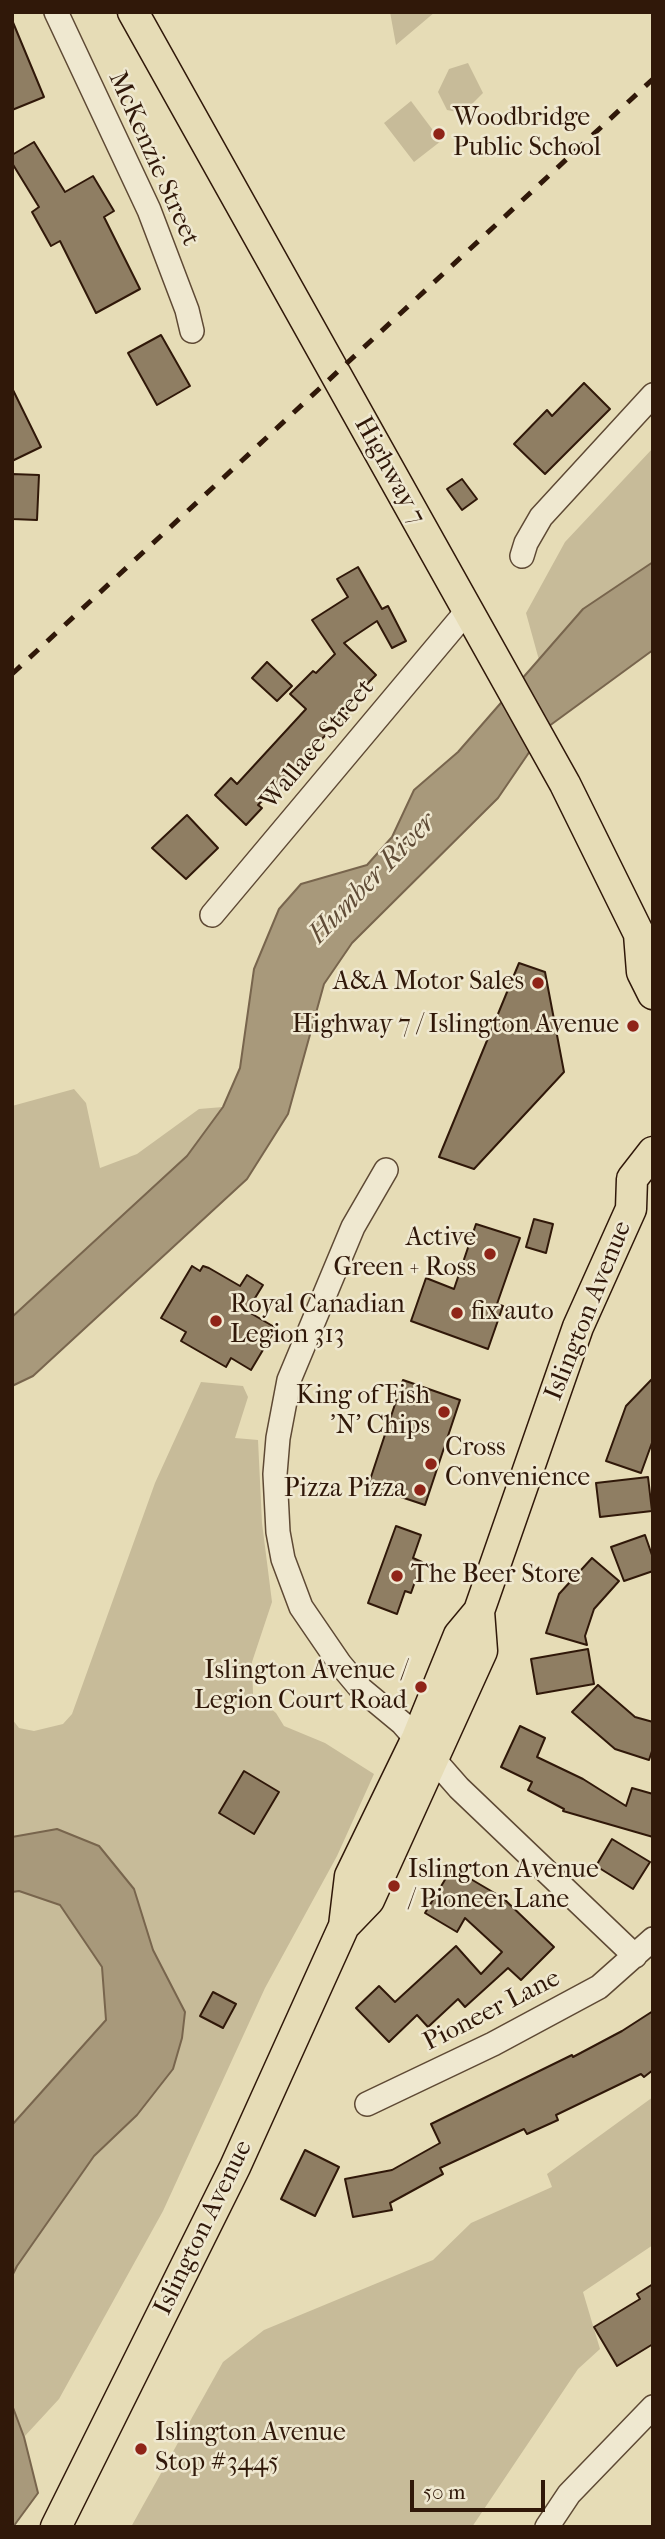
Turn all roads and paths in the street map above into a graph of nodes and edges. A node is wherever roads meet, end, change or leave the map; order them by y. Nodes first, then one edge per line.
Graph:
1 (56, 12) edge
2 (133, 12) edge
3 (192, 331) dead end
4 (653, 395) edge
5 (522, 556) dead end
6 (467, 611) junction
7 (212, 915) dead end
8 (646, 940) edge
9 (653, 994) edge
10 (653, 1152) edge
11 (386, 1170) dead end
12 (642, 1202) edge
13 (425, 1748) junction
14 (653, 1939) edge
15 (635, 1956) junction
16 (367, 2104) dead end
17 (653, 2407) edge
18 (56, 2527) edge
19 (547, 2527) edge

1 - 3 street, McKenzie Street
2 - 6 main road, Highway 7
4 - 5 street
6 - 7 street, Wallace Street
6 - 8 main road, Highway 7
8 - 9 main road, Highway 7
10 - 12 main road, Islington Avenue
11 - 13 street
12 - 13 main road, Islington Avenue
13 - 15 street
13 - 18 main road, Islington Avenue
14 - 15 street, Pioneer Lane
15 - 16 street, Pioneer Lane
17 - 19 street

